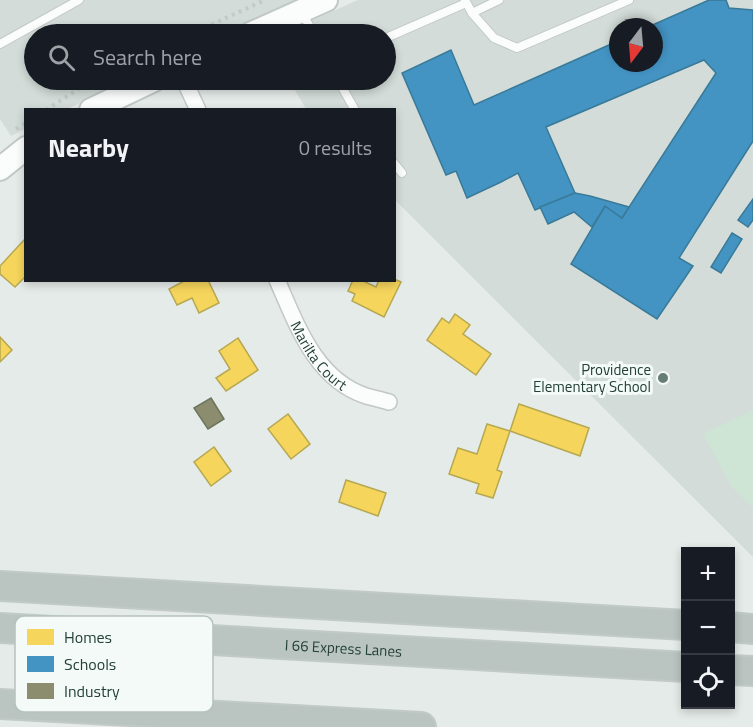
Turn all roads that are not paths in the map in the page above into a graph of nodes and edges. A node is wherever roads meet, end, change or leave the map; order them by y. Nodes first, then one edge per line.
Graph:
1 (79, 0) edge
2 (326, 0) edge
3 (498, 0) edge
4 (629, 0) edge
5 (466, 1) edge
6 (301, 12) junction
7 (472, 13) junction
8 (36, 24) edge
9 (273, 24) edge
10 (308, 24) edge
11 (24, 31) edge
12 (396, 33) edge
13 (0, 44) edge
14 (132, 90) edge
15 (189, 90) edge
16 (344, 90) edge
17 (95, 108) edge
18 (197, 108) edge
19 (355, 108) edge
20 (24, 150) edge
21 (396, 166) edge
22 (0, 170) edge
23 (402, 173) dead end
24 (278, 282) edge
25 (389, 402) dead end
26 (0, 586) edge
27 (681, 625) edge
28 (735, 627) edge
29 (0, 628) edge
30 (15, 629) edge
31 (753, 629) edge
32 (213, 640) edge
33 (681, 667) edge
34 (735, 670) edge
35 (753, 671) edge
36 (0, 705) edge
37 (15, 706) edge
38 (134, 712) edge
39 (421, 727) edge

1 - 8 lane
2 - 6 main road
3 - 7 lane
4 - 7 lane
5 - 7 lane
5 - 12 lane
6 - 9 main road
6 - 10 lane
11 - 13 lane
14 - 17 main road
15 - 18 street
16 - 19 lane
20 - 22 main road
21 - 23 lane
24 - 25 street, Marilta Court
26 - 27 highway
28 - 31 highway
29 - 30 highway, I 66 Express Lanes
32 - 33 highway, I 66 Express Lanes
34 - 35 highway
36 - 37 highway
38 - 39 highway

